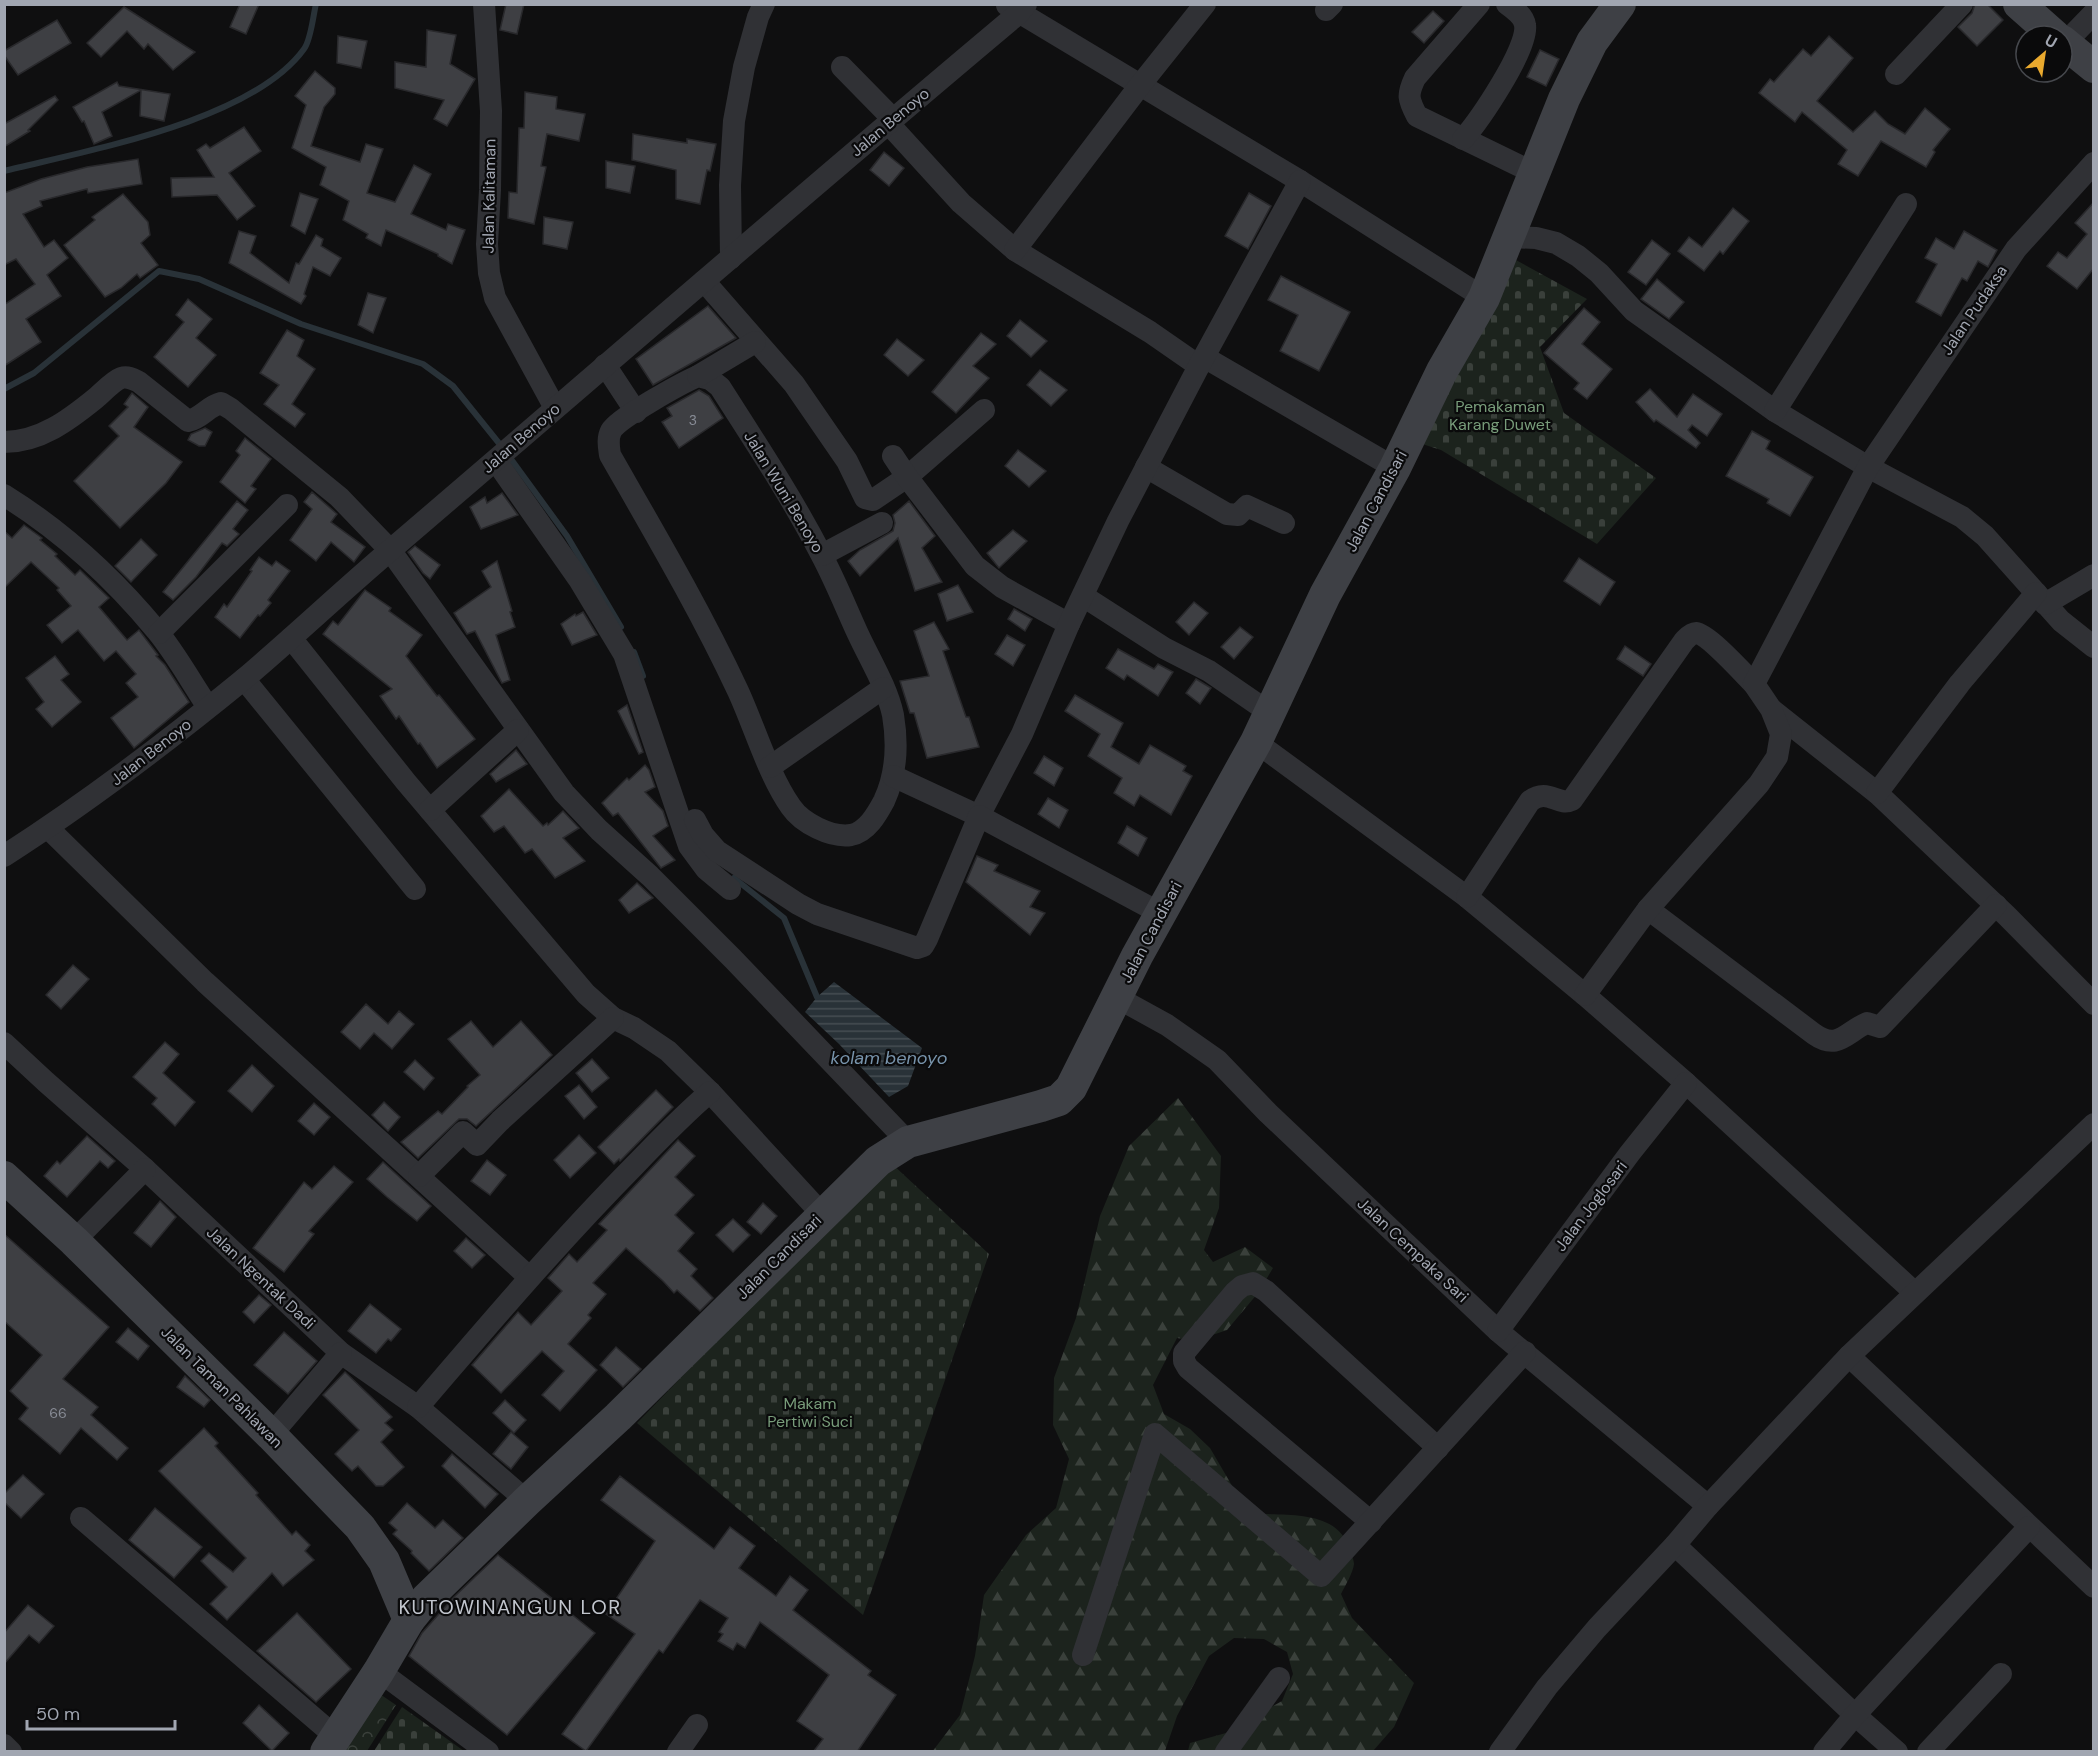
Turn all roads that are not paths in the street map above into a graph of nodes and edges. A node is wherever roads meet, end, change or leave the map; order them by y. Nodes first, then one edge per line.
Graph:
1 (484, 4) edge
2 (764, 4) edge
3 (1205, 4) edge
4 (1479, 4) edge
5 (1507, 4) edge
6 (1620, 4) edge
7 (1962, 4) edge
8 (2019, 4) edge
9 (1017, 7) edge
10 (2094, 13) edge
11 (2042, 24) edge
12 (2074, 29) edge
13 (2074, 51) edge
14 (842, 67) dead end
15 (2094, 67) edge
16 (1896, 74) dead end
17 (1141, 84) junction
18 (891, 121) junction
19 (1463, 139) junction
20 (2094, 163) edge
21 (1534, 173) junction
22 (1300, 181) junction
23 (1906, 204) dead end
24 (1509, 237) junction
25 (1015, 250) junction
26 (730, 258) junction
27 (704, 281) junction
28 (1484, 298) junction
29 (755, 342) junction
30 (1201, 361) junction
31 (605, 365) junction
32 (698, 376) junction
33 (555, 408) junction
34 (984, 410) dead end
35 (1775, 411) junction
36 (636, 412) junction
37 (4, 442) edge
38 (502, 455) junction
39 (893, 456) dead end
40 (1868, 466) junction
41 (1146, 467) junction
42 (1395, 468) junction
43 (907, 477) junction
44 (4, 495) edge
45 (287, 505) dead end
46 (882, 523) dead end
47 (1284, 523) dead end
48 (390, 550) junction
49 (822, 555) junction
50 (2094, 575) edge
51 (1083, 596) junction
52 (2041, 598) junction
53 (1069, 624) junction
54 (159, 633) junction
55 (291, 638) junction
56 (2094, 647) edge
57 (244, 679) junction
58 (1754, 684) junction
59 (883, 688) junction
60 (208, 707) junction
61 (1771, 709) junction
62 (1270, 713) junction
63 (518, 730) junction
64 (1256, 742) junction
65 (770, 767) junction
66 (893, 776) junction
67 (1877, 793) junction
68 (430, 810) junction
69 (979, 816) junction
70 (695, 820) dead end
71 (48, 828) junction
72 (4, 856) edge
73 (710, 858) junction
74 (730, 888) dead end
75 (415, 889) dead end
76 (1467, 897) junction
77 (1996, 905) junction
78 (1648, 909) junction
79 (1160, 913) junction
80 (1585, 995) junction
81 (1116, 997) junction
82 (2094, 1004) edge
83 (613, 1018) junction
84 (4, 1043) edge
85 (1686, 1083) junction
86 (710, 1092) junction
87 (2089, 1137) edge
88 (908, 1142) junction
89 (145, 1169) junction
90 (419, 1176) junction
91 (4, 1177) edge
92 (822, 1214) junction
93 (74, 1241) junction
94 (529, 1277) junction
95 (1914, 1293) junction
96 (1498, 1331) junction
97 (1525, 1352) junction
98 (341, 1353) junction
99 (1849, 1356) junction
100 (418, 1407) junction
101 (272, 1435) junction
102 (1438, 1448) junction
103 (527, 1501) junction
104 (1708, 1506) junction
105 (81, 1518) dead end
106 (1371, 1522) junction
107 (2029, 1527) junction
108 (1675, 1545) junction
109 (2094, 1587) edge
110 (408, 1620) junction
111 (1083, 1655) dead end
112 (379, 1671) junction
113 (2001, 1674) dead end
114 (1279, 1678) dead end
115 (1855, 1715) junction
116 (697, 1725) dead end
117 (4, 1744) edge
118 (331, 1744) edge
119 (11, 1752) edge
120 (488, 1752) edge
121 (678, 1752) edge
122 (1226, 1752) edge
123 (1500, 1752) edge
124 (1824, 1752) edge
125 (1897, 1752) edge
126 (1928, 1752) edge

1 - 33 street, Jalan Kalitaman
2 - 26 street
3 - 17 street
4 - 19 street
5 - 19 street
6 - 21 street, Jalan Candisari
7 - 16 street
8 - 11 street
9 - 17 street
9 - 18 street, Jalan Benoyo
10 - 12 street
13 - 15 street
14 - 18 street
17 - 22 street
17 - 25 street
18 - 25 street
18 - 26 street, Jalan Benoyo
19 - 21 street
20 - 40 street, Jalan Pudaksa
21 - 24 street, Jalan Candisari
22 - 28 street
22 - 30 street
23 - 35 street
24 - 28 street, Jalan Candisari
24 - 35 street
25 - 30 street
26 - 27 street, Jalan Benoyo
27 - 29 street
27 - 31 street, Jalan Benoyo
28 - 42 street, Jalan Candisari
29 - 32 street
29 - 43 street
30 - 41 street
30 - 42 street
31 - 33 street, Jalan Benoyo
31 - 36 street
32 - 36 street
32 - 49 street, Jalan Wuni Benoyo
33 - 38 street, Jalan Benoyo
34 - 43 street
35 - 40 street
36 - 65 street, Jalan Wuni Benoyo
37 - 48 street
38 - 48 street, Jalan Benoyo
38 - 73 street
39 - 43 street
40 - 52 street
40 - 58 street, Jalan Pudaksa
41 - 47 street
41 - 51 street
42 - 62 street, Jalan Candisari
43 - 53 street
44 - 54 street
45 - 54 street
46 - 49 street
48 - 55 street, Jalan Benoyo
48 - 63 street
49 - 59 street, Jalan Wuni Benoyo
50 - 52 street
51 - 53 street
51 - 62 street
52 - 56 street
52 - 67 street
53 - 69 street
54 - 60 street
55 - 57 street, Jalan Benoyo
55 - 68 street
57 - 60 street, Jalan Benoyo
57 - 75 street
58 - 61 street
58 - 76 street
59 - 65 street
59 - 66 street, Jalan Wuni Benoyo
60 - 71 street, Jalan Benoyo
61 - 67 street
61 - 78 street
62 - 64 street, Jalan Candisari
63 - 68 street
63 - 88 street
64 - 76 street
64 - 79 street, Jalan Candisari
65 - 66 street, Jalan Wuni Benoyo
66 - 69 street
67 - 77 street
68 - 83 street
69 - 73 street
69 - 79 street
70 - 73 street
71 - 72 street, Jalan Benoyo
71 - 90 street
73 - 74 street
76 - 80 street
77 - 78 street
77 - 82 street
78 - 80 street
79 - 81 street, Jalan Candisari
80 - 85 street
81 - 88 street, Jalan Candisari
81 - 96 street, Jalan Cempaka Sari
83 - 86 street
83 - 90 street
84 - 89 street, Jalan Ngentak Dadi
85 - 95 street
85 - 96 street, Jalan Joglosari
86 - 92 street
86 - 94 street
87 - 95 street
88 - 92 street, Jalan Candisari
89 - 93 street
89 - 98 street, Jalan Ngentak Dadi
90 - 94 street
91 - 93 street, Jalan Taman Pahlawan
92 - 103 street, Jalan Candisari
93 - 101 street, Jalan Taman Pahlawan
94 - 100 street
95 - 99 street
96 - 97 street, Jalan Cempaka Sari
97 - 102 street
97 - 104 street, Jalan Cempaka Sari
98 - 100 street, Jalan Ngentak Dadi
98 - 101 street
99 - 104 street
99 - 107 street
100 - 103 street, Jalan Ngentak Dadi
101 - 110 street, Jalan Taman Pahlawan
102 - 106 street
102 - 106 street
103 - 110 street, Jalan Candisari
104 - 108 street
105 - 118 street
106 - 111 street
107 - 109 street
107 - 115 street
108 - 115 street
108 - 123 street
110 - 112 street, Jalan Candisari
112 - 118 street, Jalan Candisari
112 - 120 street
113 - 126 street
114 - 122 street
115 - 124 street
115 - 125 street
116 - 121 street
117 - 119 street

